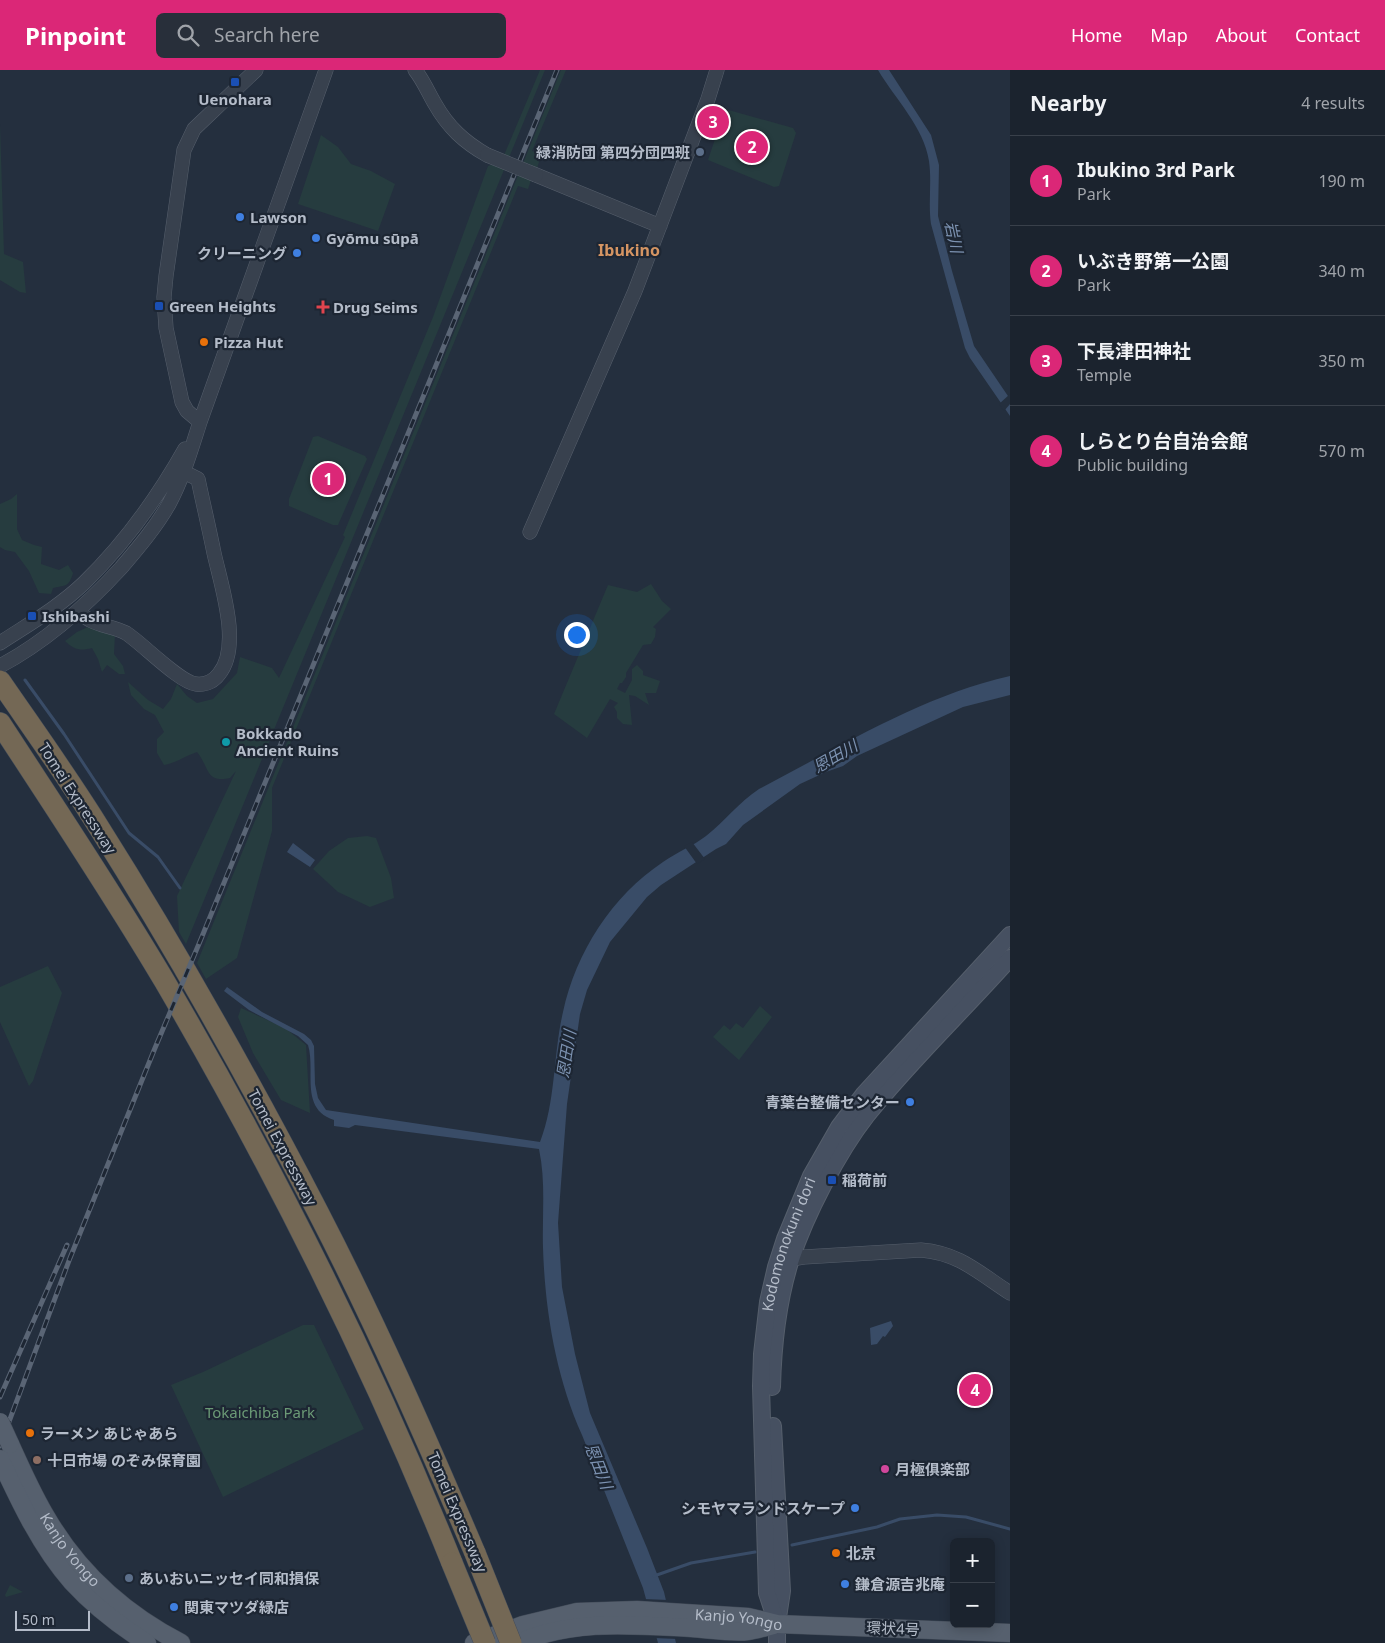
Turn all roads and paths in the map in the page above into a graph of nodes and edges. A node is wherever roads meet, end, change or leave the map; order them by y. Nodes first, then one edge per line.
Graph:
1 (256, 70) edge
2 (326, 70) edge
3 (414, 70) edge
4 (717, 70) edge
5 (660, 226) junction
6 (200, 422) junction
7 (184, 472) junction
8 (530, 532) dead end
9 (78, 612) junction
10 (0, 643) edge
11 (0, 676) edge
12 (0, 723) edge
13 (1010, 935) edge
14 (1010, 958) edge
15 (791, 1260) junction
16 (776, 1267) junction
17 (1010, 1292) edge
18 (0, 1422) edge
19 (1, 1461) edge
20 (639, 1618) junction
21 (777, 1624) junction
22 (1010, 1632) edge
23 (138, 1635) edge
24 (181, 1643) edge
25 (474, 1643) edge
26 (485, 1643) edge
27 (511, 1643) edge
28 (518, 1643) edge
29 (778, 1643) edge

1 - 6 street
2 - 6 street
3 - 5 street, bridge
4 - 5 street
5 - 8 street
6 - 7 street
6 - 10 street
7 - 9 street
7 - 9 street
9 - 11 street
11 - 27 highway, Tomei Expressway, bridge
12 - 26 highway, Tomei Expressway, bridge
13 - 16 main road, Kodomonokuni dori
14 - 15 main road, Kodomonokuni dori
15 - 16 street
15 - 17 street
15 - 21 main road, Kodomonokuni dori
16 - 21 main road, Kodomonokuni dori
18 - 23 main road, Kanjo Yongo, bridge
19 - 23 main road, Kanjo Yongo
20 - 21 main road, Kanjo Yongo
20 - 25 main road, Kanjo Yongo
20 - 28 main road, Kanjo Yongo
21 - 22 main road, 環状4号
21 - 29 main road, Kodomonokuni dori
23 - 24 main road, Kanjo Yongo

